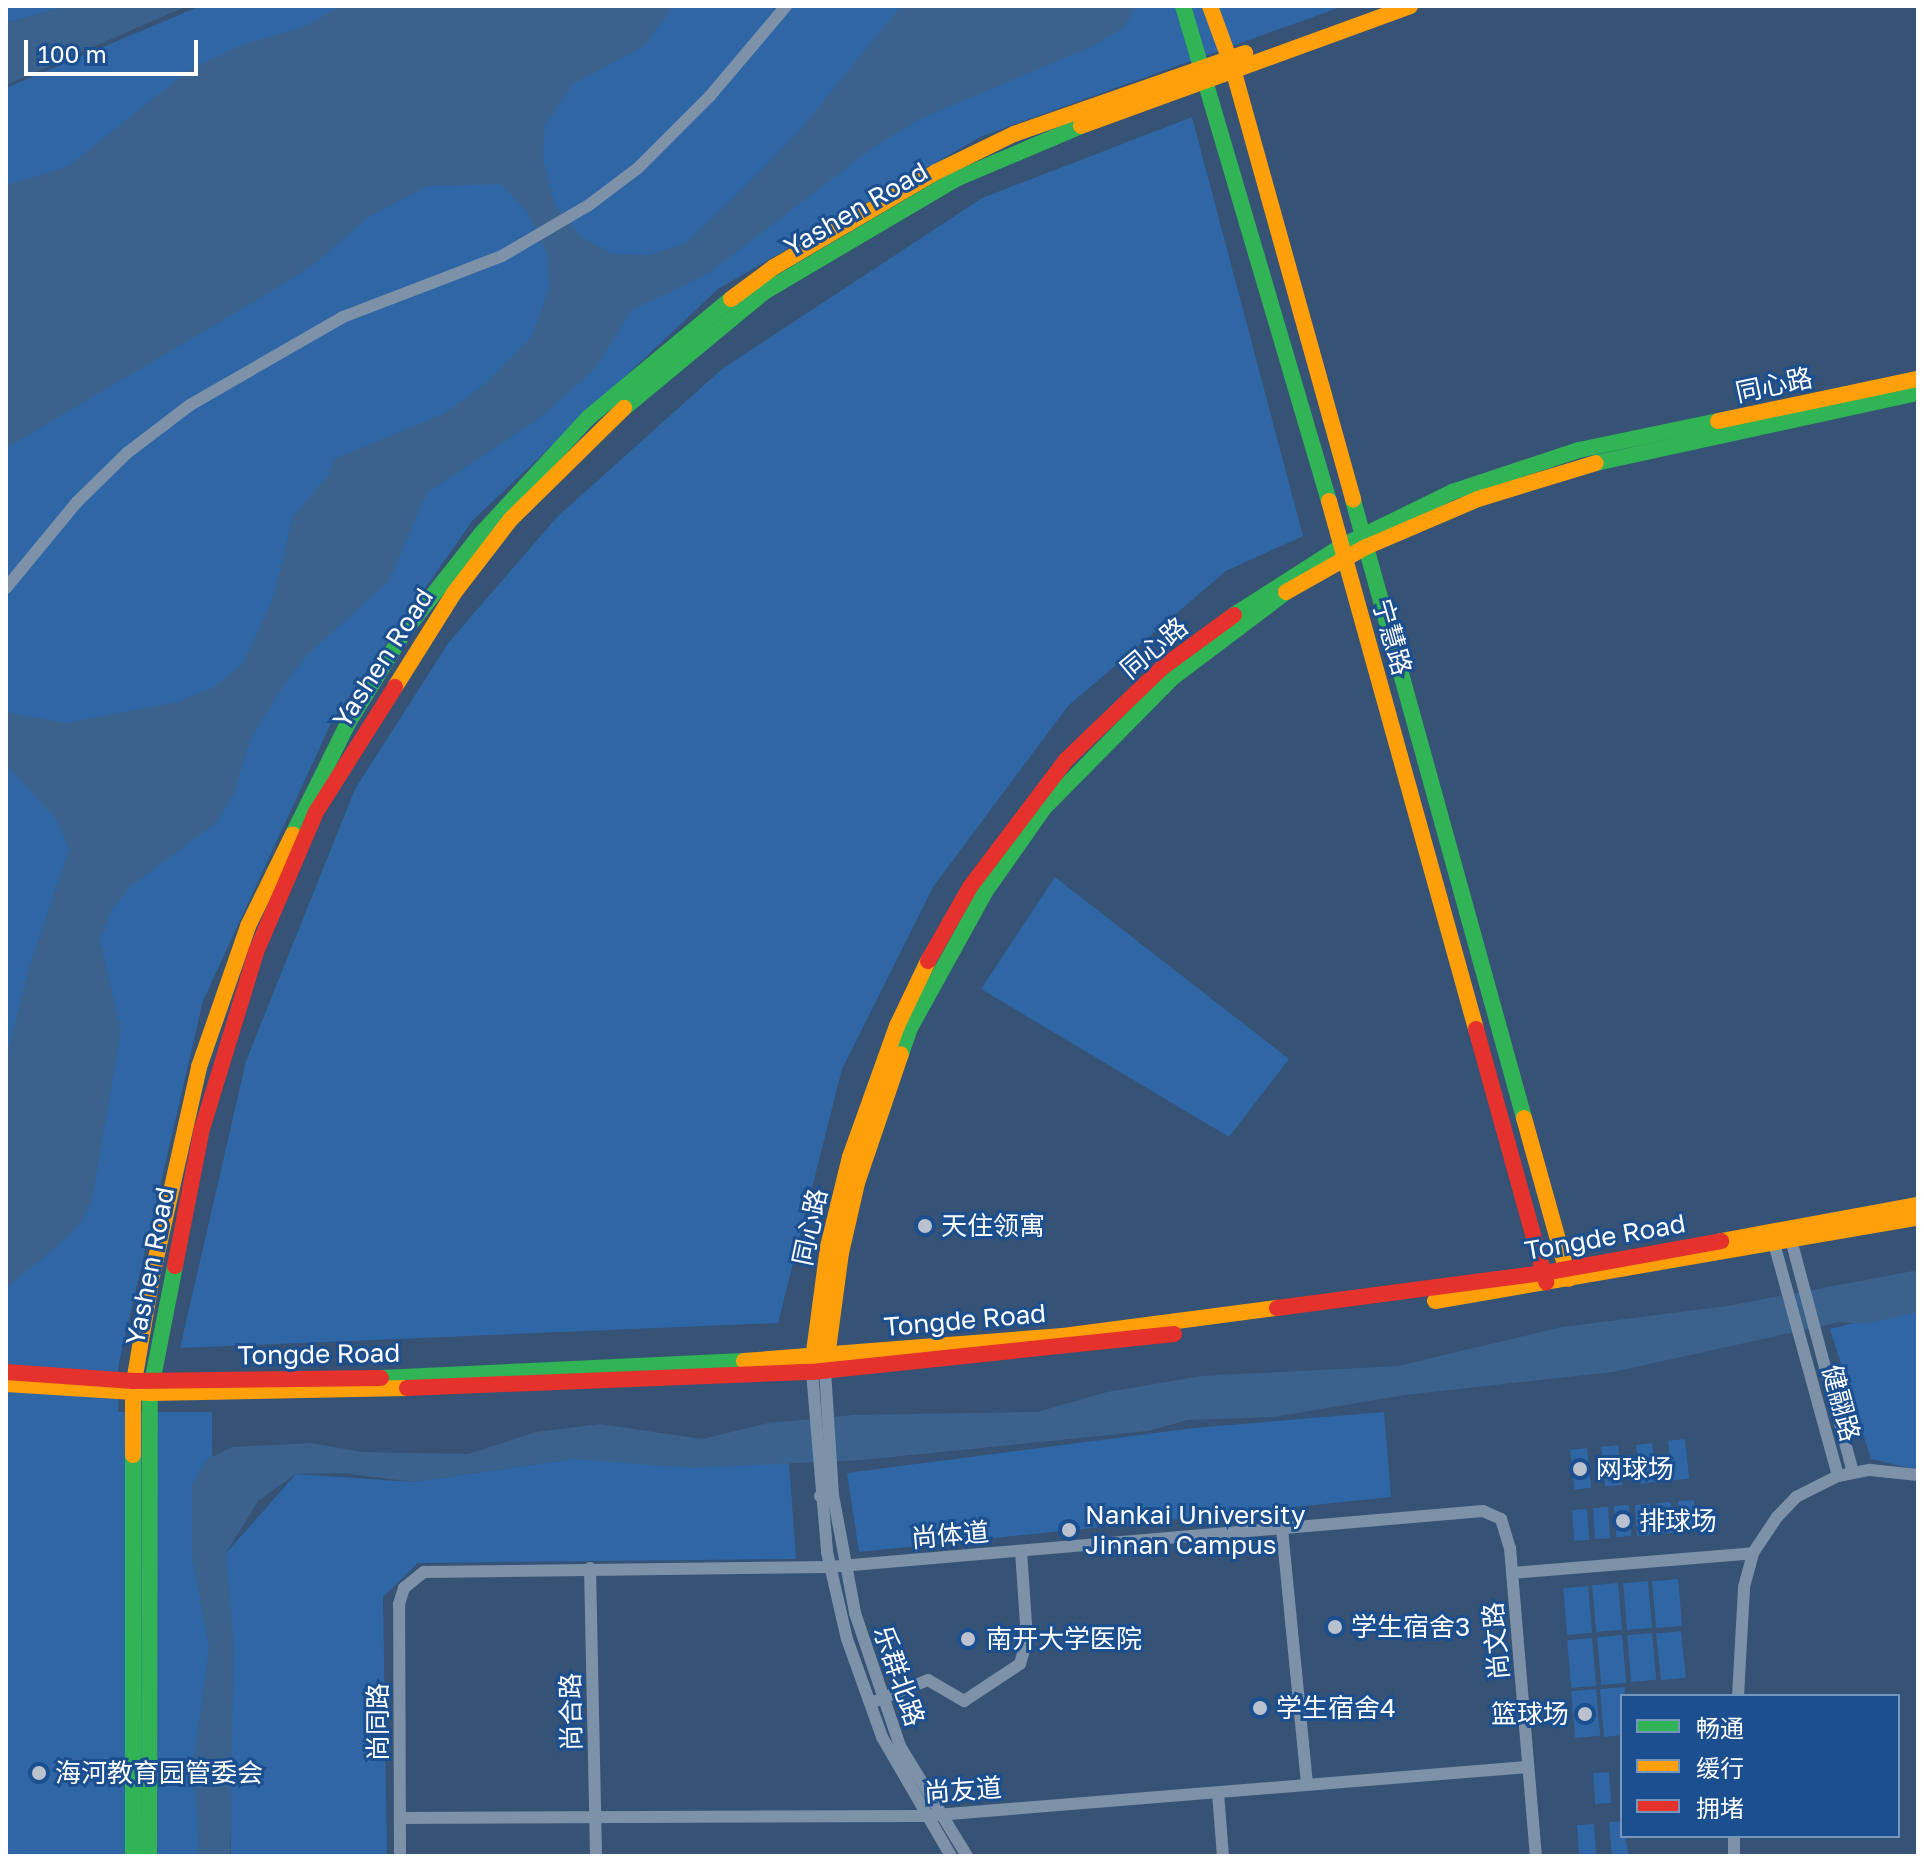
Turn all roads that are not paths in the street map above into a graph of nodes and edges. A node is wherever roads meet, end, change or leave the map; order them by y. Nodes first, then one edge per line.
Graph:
1 (786, 6) edge
2 (1183, 6) edge
3 (1210, 6) edge
4 (1379, 6) edge
5 (1410, 6) edge
6 (1231, 64) junction
7 (1207, 73) junction
8 (1918, 379) edge
9 (1918, 393) edge
10 (1364, 541) junction
11 (1344, 552) junction
12 (6, 588) edge
13 (1918, 1205) edge
14 (1918, 1218) edge
15 (1790, 1236) junction
16 (1772, 1239) junction
17 (1568, 1275) junction
18 (1545, 1279) junction
19 (819, 1364) junction
20 (6, 1372) edge
21 (6, 1384) edge
22 (106, 1386) junction
23 (140, 1388) junction
24 (132, 1420) junction
25 (1853, 1472) junction
26 (1918, 1475) edge
27 (1838, 1476) junction
28 (826, 1496) junction
29 (1501, 1519) joint
30 (1282, 1529) junction
31 (1021, 1551) junction
32 (1753, 1553) junction
33 (844, 1566) junction
34 (829, 1567) junction
35 (590, 1568) junction
36 (1512, 1573) junction
37 (404, 1588) joint
38 (1738, 1694) edge
39 (882, 1698) junction
40 (869, 1703) junction
41 (1528, 1767) junction
42 (1307, 1785) junction
43 (1218, 1793) junction
44 (938, 1815) junction
45 (924, 1816) junction
46 (400, 1818) junction
47 (596, 1819) junction
48 (133, 1856) edge
49 (149, 1856) edge
50 (400, 1856) edge
51 (596, 1856) edge
52 (951, 1856) edge
53 (967, 1856) edge
54 (1223, 1856) edge
55 (1536, 1856) edge

1 - 12 street
2 - 7 main road, 宁慧路
3 - 6 main road, 宁慧路
4 - 6 main road, Yashen Road
5 - 6 main road, Yashen Road
6 - 7 main road, Yashen Road
6 - 10 main road, 宁慧路
7 - 11 main road, 宁慧路
7 - 23 main road, Yashen Road
8 - 10 main road, 同心路
9 - 10 main road, 同心路
10 - 11 main road, 同心路
10 - 17 main road, 宁慧路
11 - 18 main road, 宁慧路
11 - 19 main road, 同心路
13 - 15 main road, Tongde Road
14 - 15 main road, Tongde Road
15 - 16 main road, Tongde Road
15 - 25 street, 健翮路
16 - 17 main road, Tongde Road
16 - 27 street, 健翮路
17 - 18 main road, Tongde Road
18 - 19 main road, Tongde Road
19 - 23 main road, Tongde Road
19 - 28 street, 乐群北路
20 - 22 main road, Tongde Road
21 - 22 main road, Tongde Road
22 - 23 main road, Tongde Road
22 - 24 main road
23 - 24 main road, Yashen Road
23 - 49 main road
24 - 48 main road, Yashen Road
25 - 26 street
25 - 27 street
27 - 32 street
28 - 33 street, 乐群北路
28 - 34 street, 乐群北路
29 - 30 street, 尚体道
29 - 36 street, 尚文路
30 - 31 street, 尚体道
30 - 42 street
31 - 33 street, 尚体道
31 - 39 street
32 - 36 street
32 - 38 street
33 - 34 street, 尚体道
33 - 39 street, 乐群北路
34 - 35 street, 尚体道
34 - 40 street, 乐群北路
35 - 37 street, 尚体道
35 - 47 street, 尚合路
36 - 41 street, 尚文路
37 - 46 street, 尚同路
39 - 40 street
39 - 44 street, 乐群北路
40 - 45 street, 乐群北路
41 - 42 street, 尚友道
41 - 55 street, 尚文路
42 - 43 street, 尚友道
43 - 44 street, 尚友道
43 - 54 street
44 - 45 street, 尚友道
44 - 53 street, 乐群北路
45 - 47 street, 尚友道
45 - 52 street, 乐群北路
46 - 47 street, 尚友道
46 - 50 street, 尚同路
47 - 51 street, 尚合路

